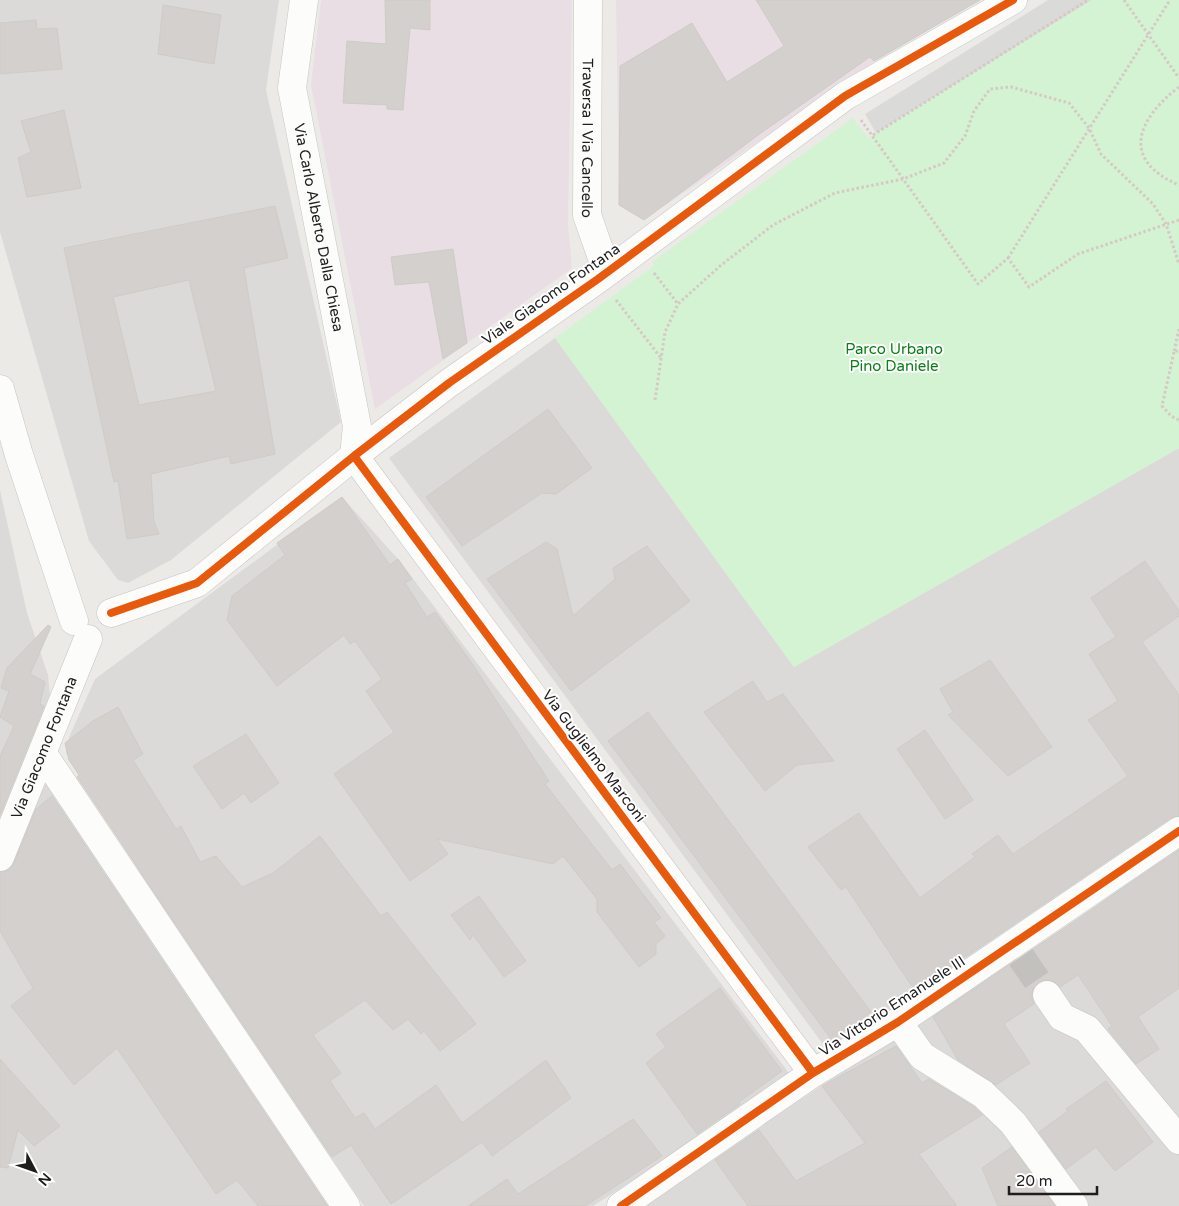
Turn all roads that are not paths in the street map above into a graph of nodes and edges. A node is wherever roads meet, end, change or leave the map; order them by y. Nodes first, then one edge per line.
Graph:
1 (304, 0) edge
2 (588, 0) edge
3 (1013, 0) edge
4 (609, 282) junction
5 (0, 389) edge
6 (354, 456) junction
7 (81, 630) junction
8 (43, 754) junction
9 (1179, 831) edge
10 (0, 857) edge
11 (1047, 995) tunnel mouth
12 (898, 1022) junction
13 (813, 1073) junction
14 (1179, 1140) edge
15 (346, 1206) edge
16 (621, 1206) edge
17 (1074, 1206) edge

1 - 6 street, Via Carlo Alberto Dalla Chiesa
2 - 4 street, Traversa I Via Cancello
3 - 4 street, Viale Giacomo Fontana
4 - 6 street, Viale Giacomo Fontana
5 - 7 street
6 - 7 street, Viale Giacomo Fontana
6 - 13 street, Via Guglielmo Marconi
7 - 8 street, Via Giacomo Fontana
8 - 10 street, Via Giacomo Fontana
8 - 15 street
9 - 12 street, Via Vittorio Emanuele III
11 - 14 street
12 - 13 street, Via Vittorio Emanuele III
12 - 17 street
13 - 16 street, Via Vittorio Emanuele III

